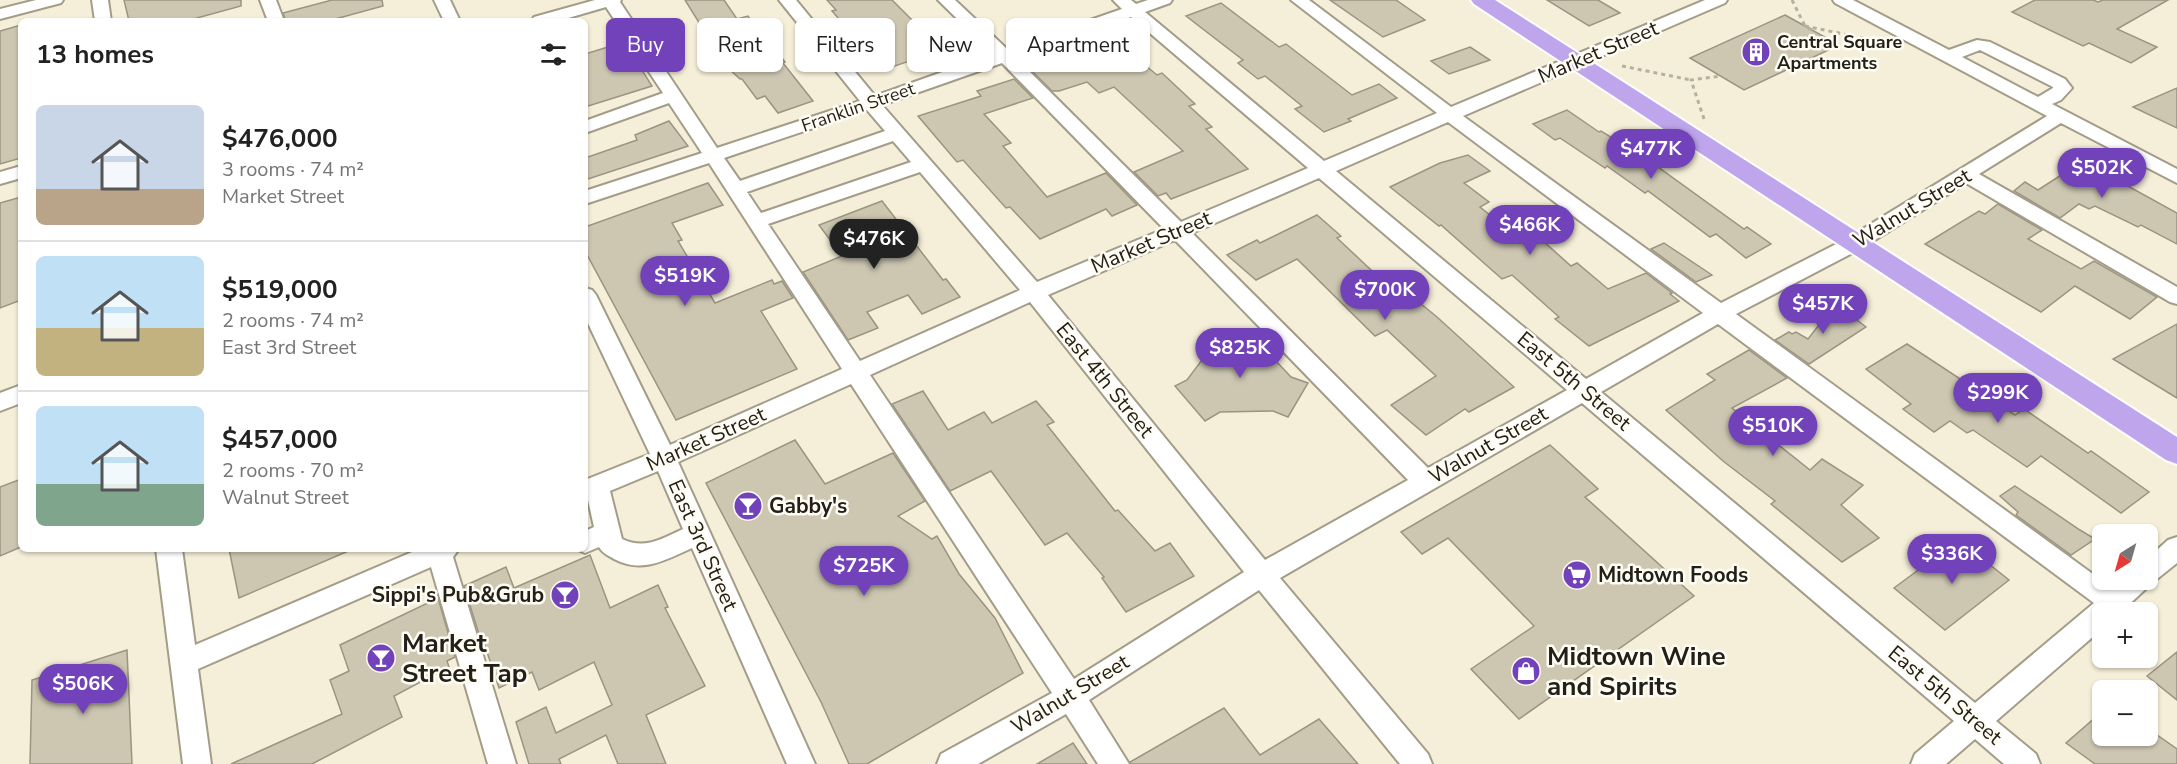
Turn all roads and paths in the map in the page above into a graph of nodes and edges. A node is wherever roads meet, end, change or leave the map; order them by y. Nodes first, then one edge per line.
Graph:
1 (55, 0) edge
2 (100, 0) edge
3 (268, 0) edge
4 (442, 0) edge
5 (611, 0) edge
6 (787, 0) edge
7 (946, 0) edge
8 (1164, 0) edge
9 (1299, 0) edge
10 (1480, 0) edge
11 (1719, 0) edge
12 (1792, 0) edge
13 (1841, 0) edge
14 (1128, 5) edge
15 (0, 14) edge
16 (103, 18) edge
17 (275, 18) edge
18 (451, 18) edge
19 (550, 18) edge
20 (1805, 26) junction
21 (1812, 30) dead end
22 (1878, 41) dead end
23 (1005, 56) junction
24 (1947, 57) junction
25 (1575, 61) junction
26 (1622, 66) dead end
27 (1721, 76) dead end
28 (1691, 80) junction
29 (674, 95) junction
30 (871, 103) junction
31 (2037, 104) junction
32 (1450, 115) junction
33 (2060, 116) junction
34 (1704, 119) dead end
35 (588, 126) edge
36 (897, 133) junction
37 (714, 155) junction
38 (923, 164) junction
39 (1322, 170) junction
40 (18, 173) edge
41 (1966, 175) junction
42 (2177, 177) edge
43 (0, 178) edge
44 (737, 189) junction
45 (588, 197) edge
46 (757, 221) junction
47 (1179, 231) junction
48 (1855, 243) junction
49 (1034, 292) junction
50 (2177, 297) edge
51 (588, 301) edge
52 (1720, 313) junction
53 (855, 372) junction
54 (1584, 390) junction
55 (18, 395) edge
56 (0, 402) edge
57 (2177, 452) edge
58 (664, 458) junction
59 (1425, 482) junction
60 (591, 489) edge
61 (608, 532) junction
62 (698, 534) junction
63 (588, 541) edge
64 (2177, 548) edge
65 (169, 552) edge
66 (436, 552) edge
67 (442, 552) edge
68 (2158, 564) edge
69 (1262, 575) junction
70 (2128, 590) edge
71 (2112, 602) edge
72 (2114, 602) edge
73 (2092, 621) edge
74 (185, 663) junction
75 (1070, 698) junction
76 (1977, 722) junction
77 (197, 764) edge
78 (502, 764) edge
79 (801, 764) edge
80 (951, 764) edge
81 (1115, 764) edge
82 (1418, 764) edge
83 (1925, 764) edge
84 (2026, 764) edge

1 - 15 street
2 - 16 street
3 - 17 street
4 - 18 street
5 - 19 street
5 - 29 street
6 - 30 street, East 4th Street
7 - 23 street
8 - 14 street, Franklin Street
9 - 32 street
10 - 25 main road
11 - 25 street, Market Street
12 - 20 path
13 - 24 street
14 - 23 street, Franklin Street
14 - 39 street, East 5th Street
20 - 21 path
20 - 22 path
23 - 30 street, Franklin Street
23 - 47 street
24 - 31 street
24 - 31 street
25 - 32 street, Market Street
25 - 48 main road
26 - 28 path
27 - 28 path
28 - 34 path
29 - 35 street
29 - 37 street
30 - 36 street, East 4th Street
30 - 37 street, Franklin Street
31 - 33 street
32 - 39 street, Market Street
32 - 52 street
33 - 41 street, Walnut Street
33 - 42 street
36 - 38 street, East 4th Street
36 - 44 street
37 - 44 street
37 - 45 street, Franklin Street
38 - 46 street
38 - 49 street, East 4th Street
39 - 47 street, Market Street
39 - 54 street, East 5th Street
40 - 43 street
41 - 48 street, Walnut Street
41 - 50 street
44 - 46 street
46 - 53 street
47 - 49 street, Market Street
47 - 59 street
48 - 52 street, Walnut Street
48 - 57 main road
49 - 53 street, Market Street
49 - 69 street, East 4th Street
51 - 58 street, East 3rd Street
52 - 54 street, Walnut Street
52 - 71 street
53 - 58 street, Market Street
53 - 75 street
54 - 59 street, Walnut Street
54 - 76 street, East 5th Street
55 - 56 street
58 - 60 street, Market Street
58 - 62 street, East 3rd Street
59 - 69 street, Walnut Street
60 - 61 street
61 - 62 street
61 - 63 street
62 - 79 street, East 3rd Street
64 - 68 street
65 - 74 street
66 - 74 street
67 - 78 street
69 - 75 street, Walnut Street
69 - 82 street, East 4th Street
70 - 72 street
73 - 76 street
74 - 77 street
75 - 80 street, Walnut Street
75 - 81 street
76 - 83 street
76 - 84 street, East 5th Street

